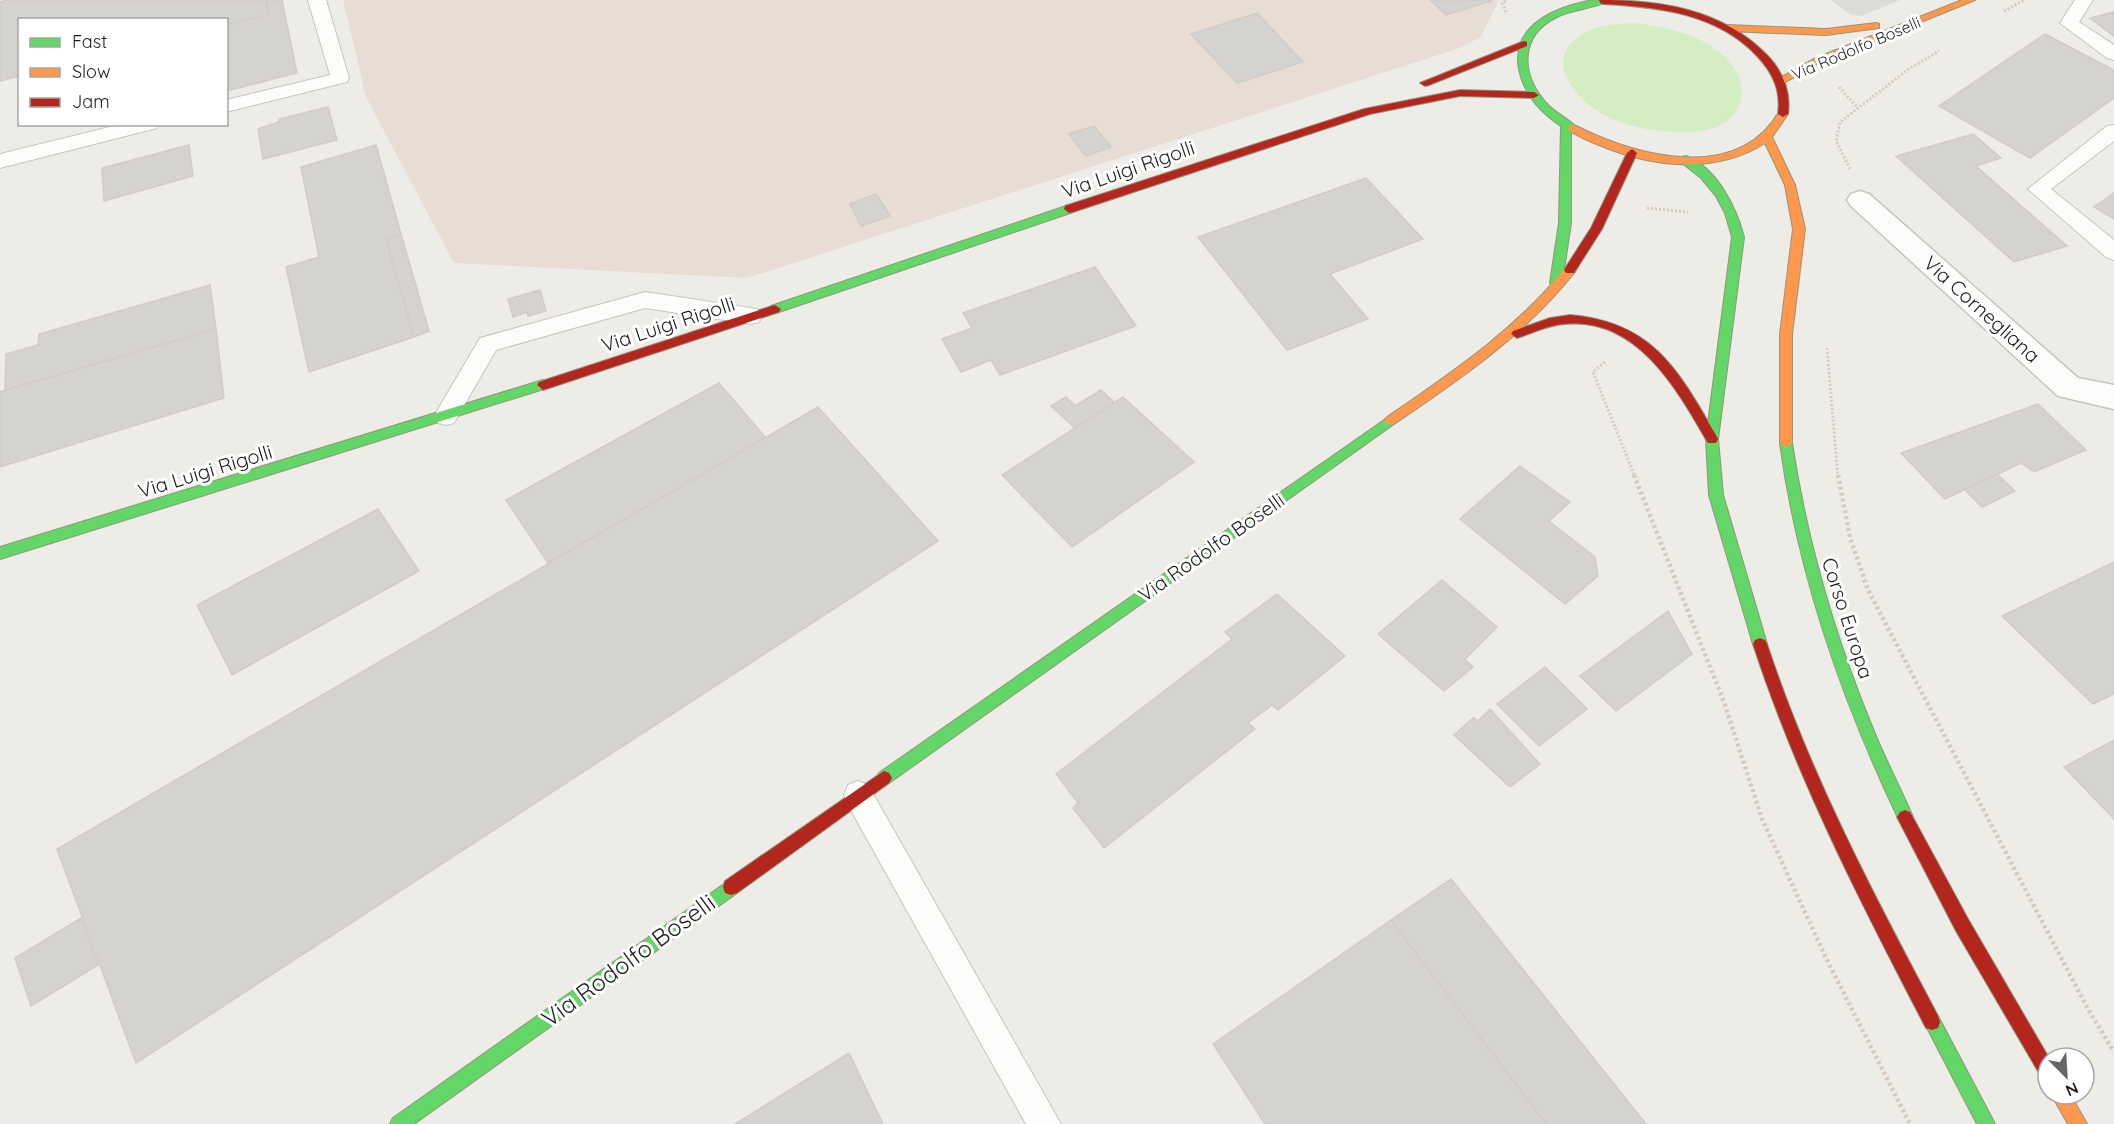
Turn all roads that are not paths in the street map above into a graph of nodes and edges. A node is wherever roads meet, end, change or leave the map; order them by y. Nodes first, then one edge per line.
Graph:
1 (317, 0) edge
2 (1602, 0) edge
3 (1970, 0) edge
4 (2084, 0) edge
5 (1931, 15) junction
6 (1727, 28) junction
7 (1524, 44) junction
8 (2114, 54) edge
9 (1781, 80) junction
10 (1534, 95) junction
11 (228, 106) edge
12 (1343, 117) junction
13 (1566, 125) junction
14 (142, 126) edge
15 (2114, 131) edge
16 (1767, 137) junction
17 (1632, 153) junction
18 (1686, 160) junction
19 (0, 161) edge
20 (1854, 189) road end
21 (2114, 252) edge
22 (1555, 288) junction
23 (751, 316) junction
24 (1512, 335) junction
25 (2114, 397) edge
26 (446, 416) junction
27 (1712, 439) junction
28 (0, 553) edge
29 (858, 795) junction
30 (2036, 1051) edge
31 (2067, 1106) edge
32 (399, 1124) edge
33 (1044, 1124) edge
34 (1986, 1124) edge
35 (2078, 1124) edge

1 - 11 lane
2 - 6 main road, Via Rodolfo Boselli
2 - 7 main road, Via Rodolfo Boselli
3 - 5 main road, Via Rodolfo Boselli
4 - 8 lane
5 - 6 main road, Via Rodolfo Boselli
5 - 9 main road, Via Rodolfo Boselli
6 - 9 main road, Via Rodolfo Boselli
7 - 10 main road
7 - 12 main road, Via Luigi Rigolli
9 - 16 main road, Via Rodolfo Boselli
10 - 12 main road, Via Luigi Rigolli
10 - 13 main road
12 - 23 main road, Via Luigi Rigolli
13 - 17 main road
13 - 22 main road, Via Rodolfo Boselli
14 - 19 lane
15 - 21 lane
16 - 18 main road
16 - 30 main road, Corso Europa
17 - 18 main road
17 - 22 main road, Via Rodolfo Boselli
18 - 27 main road
20 - 25 street, Via Cornegliana
22 - 24 main road, Via Rodolfo Boselli
23 - 26 main road, Via Luigi Rigolli
23 - 26 lane
24 - 27 main road
24 - 29 main road, Via Rodolfo Boselli
26 - 28 main road, Via Luigi Rigolli
27 - 34 main road
29 - 32 main road, Via Rodolfo Boselli
29 - 33 lane
31 - 35 main road

